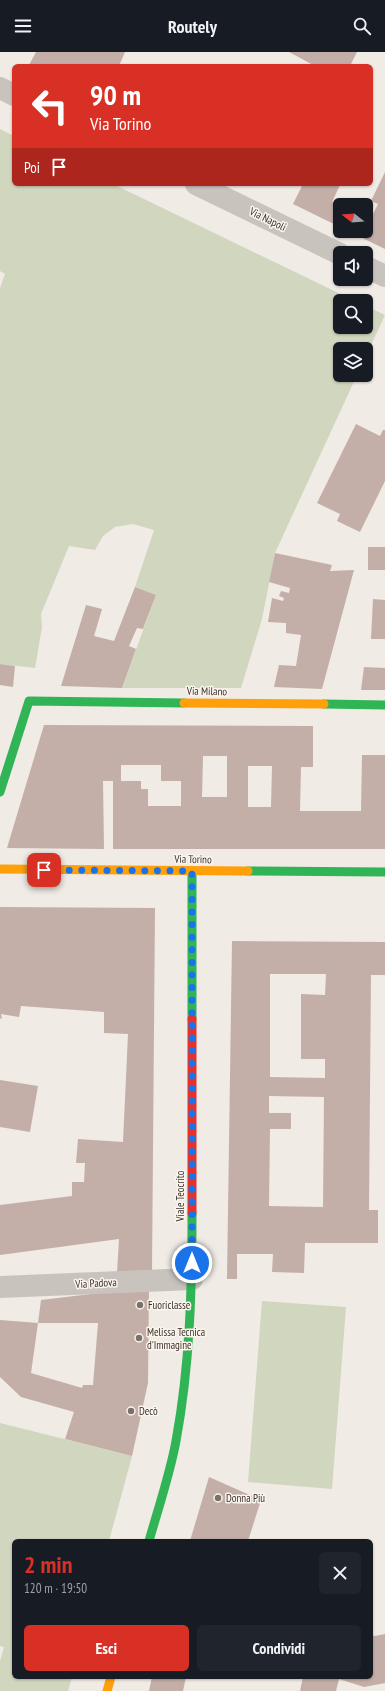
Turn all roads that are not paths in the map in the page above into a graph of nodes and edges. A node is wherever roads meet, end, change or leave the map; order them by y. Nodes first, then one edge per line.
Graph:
1 (0, 88) edge
2 (12, 94) edge
3 (200, 186) edge
4 (333, 251) edge
5 (373, 270) edge
6 (385, 276) edge
7 (385, 705) edge
8 (0, 792) edge
9 (0, 869) edge
10 (192, 871) junction
11 (385, 872) edge
12 (192, 1279) junction
13 (0, 1287) edge
14 (150, 1539) edge
15 (110, 1679) edge
16 (107, 1691) edge

1 - 2 street
3 - 4 street, Via Napoli
5 - 6 street
7 - 8 street, Via Milano
9 - 10 street, Via Torino
10 - 11 street, Via Torino
10 - 12 street, Viale Teocrito
12 - 13 street, Via Padova
12 - 14 street, Viale Teocrito
15 - 16 street

